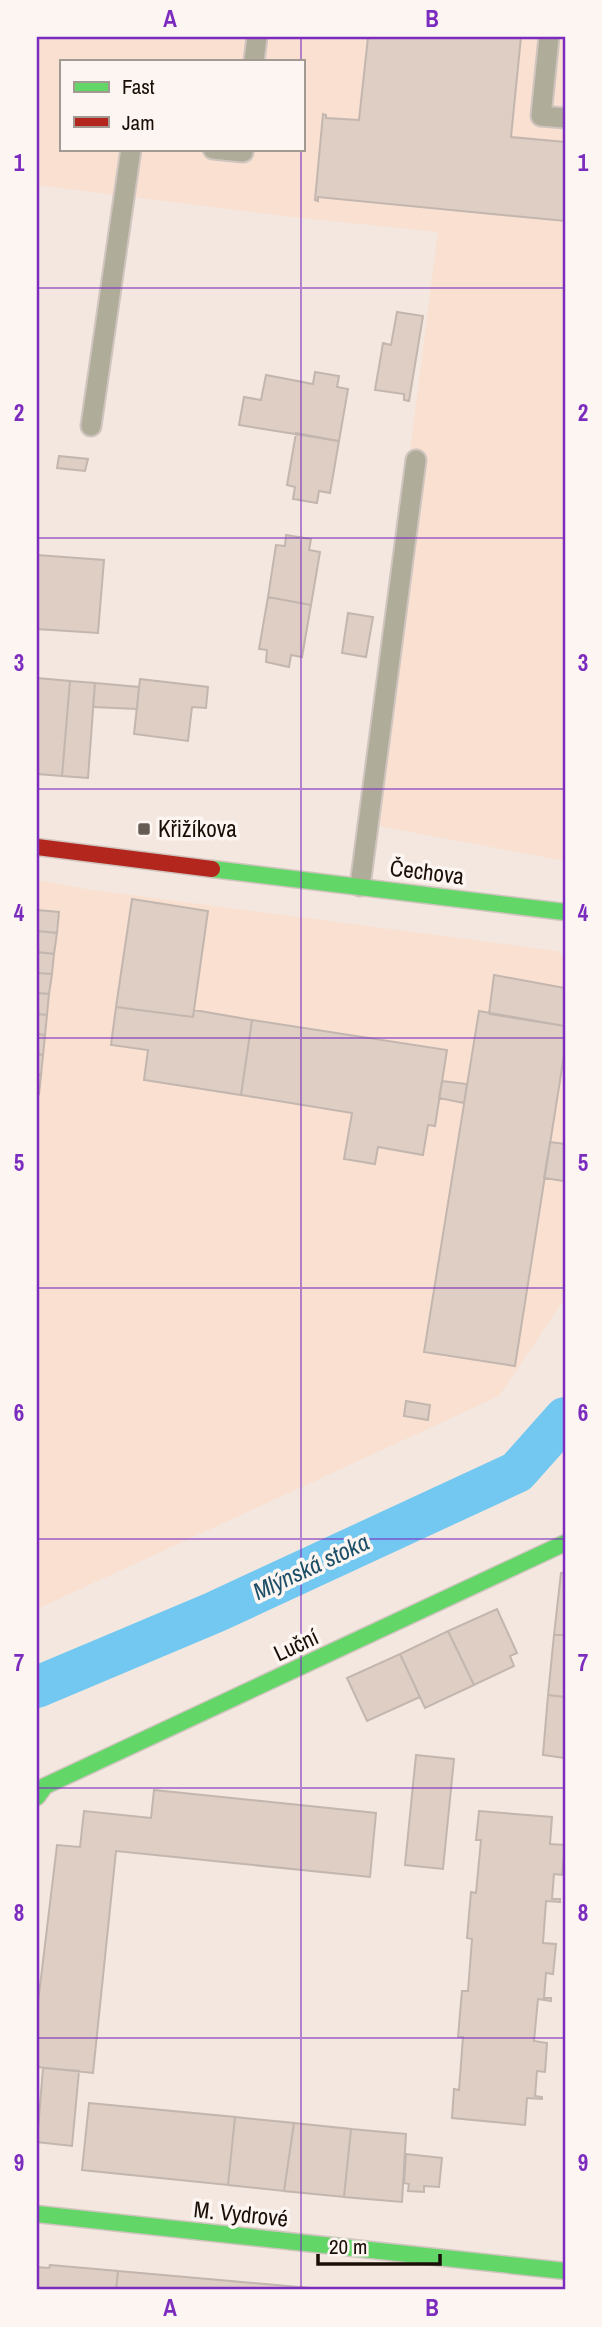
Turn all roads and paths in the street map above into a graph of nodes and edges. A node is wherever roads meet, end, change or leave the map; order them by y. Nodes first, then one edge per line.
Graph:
1 (257, 37) edge
2 (549, 37) edge
3 (254, 60) edge
4 (565, 118) edge
5 (131, 150) edge
6 (223, 150) edge
7 (243, 150) edge
8 (91, 426) dead end
9 (416, 460) dead end
10 (37, 848) edge
11 (360, 886) junction
12 (565, 912) edge
13 (565, 1543) edge
14 (41, 1791) edge
15 (37, 2214) edge
16 (565, 2271) edge

1 - 3 lane
2 - 4 lane
5 - 8 lane
6 - 7 lane
9 - 11 lane
10 - 11 street, Čechova
11 - 12 street, Čechova
13 - 14 street, Luční
15 - 16 street, M. Vydrové

